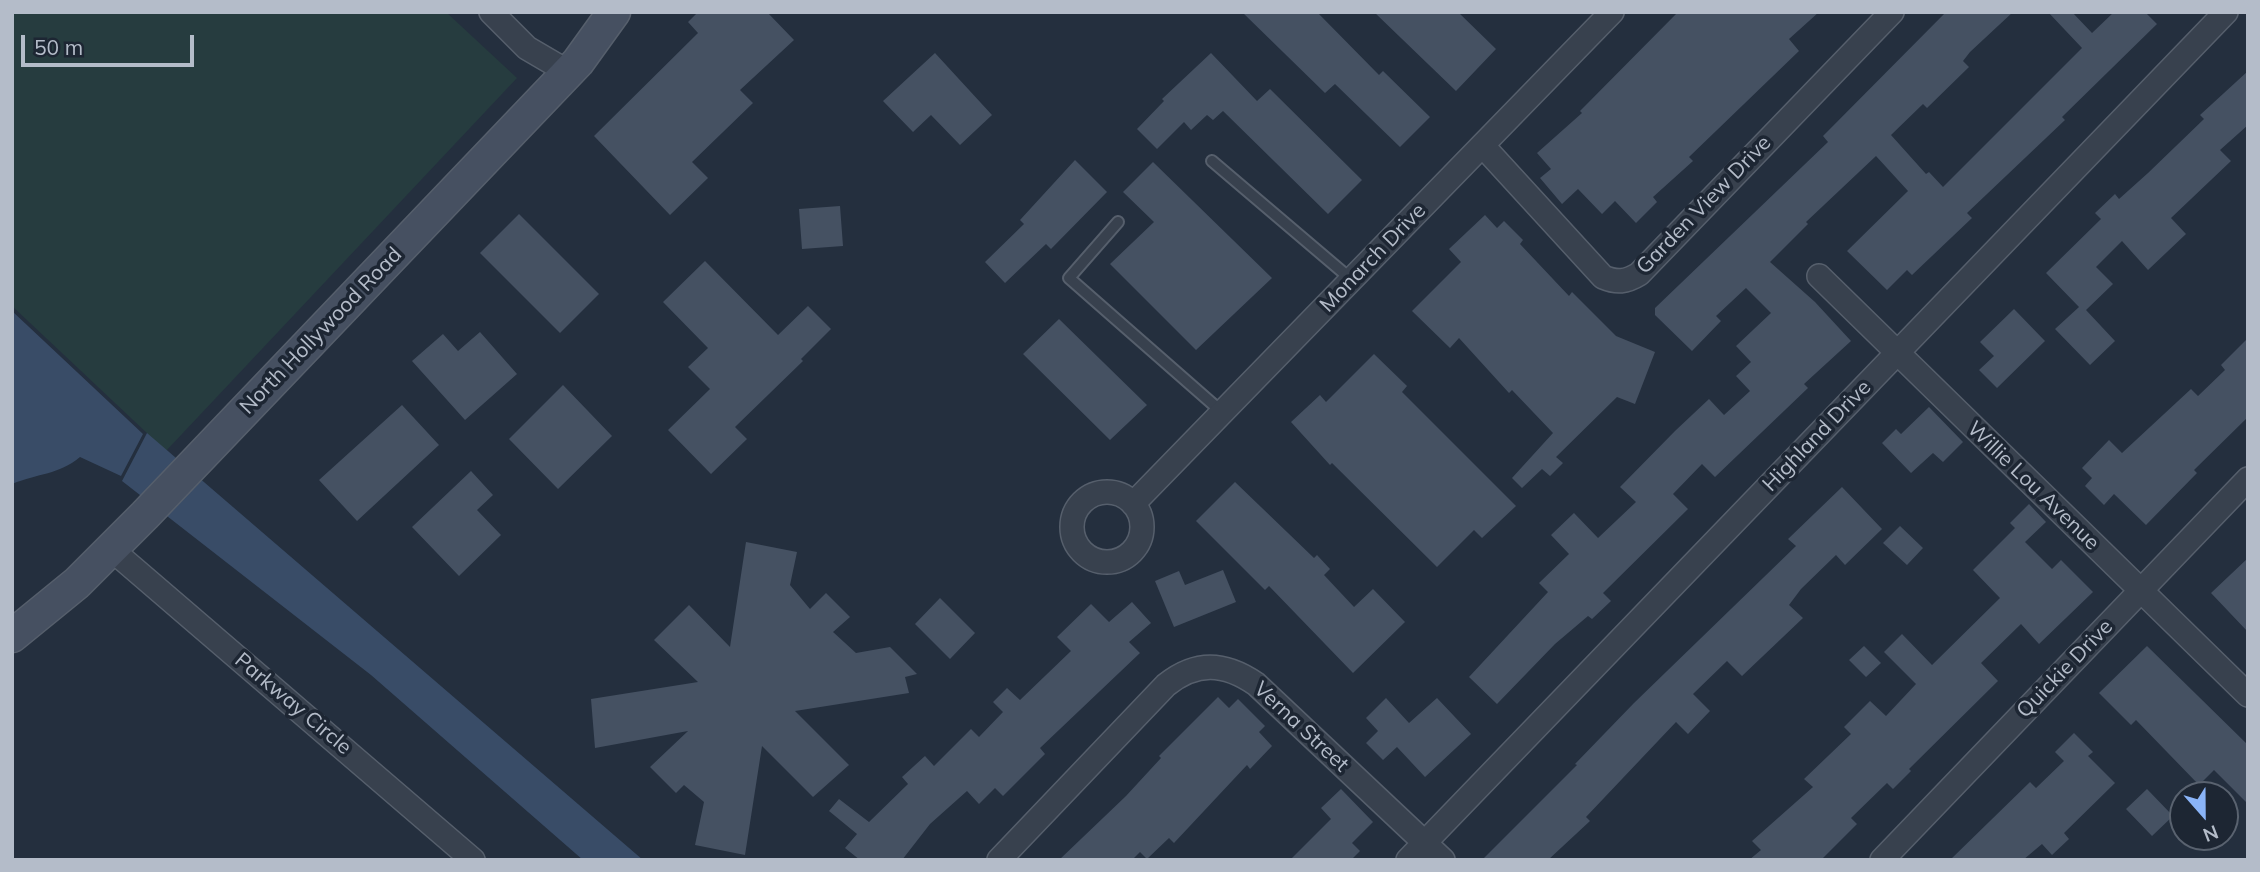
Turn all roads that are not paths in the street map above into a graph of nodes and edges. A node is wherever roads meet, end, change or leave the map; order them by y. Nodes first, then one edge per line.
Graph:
1 (491, 12) edge
2 (614, 12) edge
3 (1612, 12) edge
4 (1892, 12) edge
5 (2226, 12) edge
6 (568, 72) junction
7 (1483, 146) junction
8 (1212, 161) dead end
9 (1118, 222) dead end
10 (1819, 276) dead end
11 (1352, 280) junction
12 (1897, 353) junction
13 (1223, 413) junction
14 (2248, 479) edge
15 (1133, 504) dead end
16 (111, 549) junction
17 (2140, 591) junction
18 (12, 636) edge
19 (2248, 695) edge
20 (1424, 842) junction
21 (473, 860) edge
22 (999, 860) edge
23 (1408, 860) edge
24 (1443, 860) edge
25 (1882, 860) edge

1 - 6 street
2 - 6 main road, North Hollywood Road
3 - 7 street, Monarch Drive
4 - 7 street, Garden View Drive
5 - 12 street, Highland Drive
6 - 16 main road, North Hollywood Road
7 - 11 street, Monarch Drive
8 - 11 lane
9 - 13 lane
10 - 12 street, Willie Lou Avenue
11 - 13 street, Monarch Drive
12 - 17 street, Willie Lou Avenue
12 - 20 street, Highland Drive
13 - 15 street, Monarch Drive
14 - 17 street, Quickie Drive
16 - 18 main road, North Hollywood Road
16 - 21 street, Parkway Circle
17 - 19 street, Willie Lou Avenue
17 - 25 street, Quickie Drive
20 - 22 street, Verna Street
20 - 23 street, Highland Drive
20 - 24 street, Verna Street

